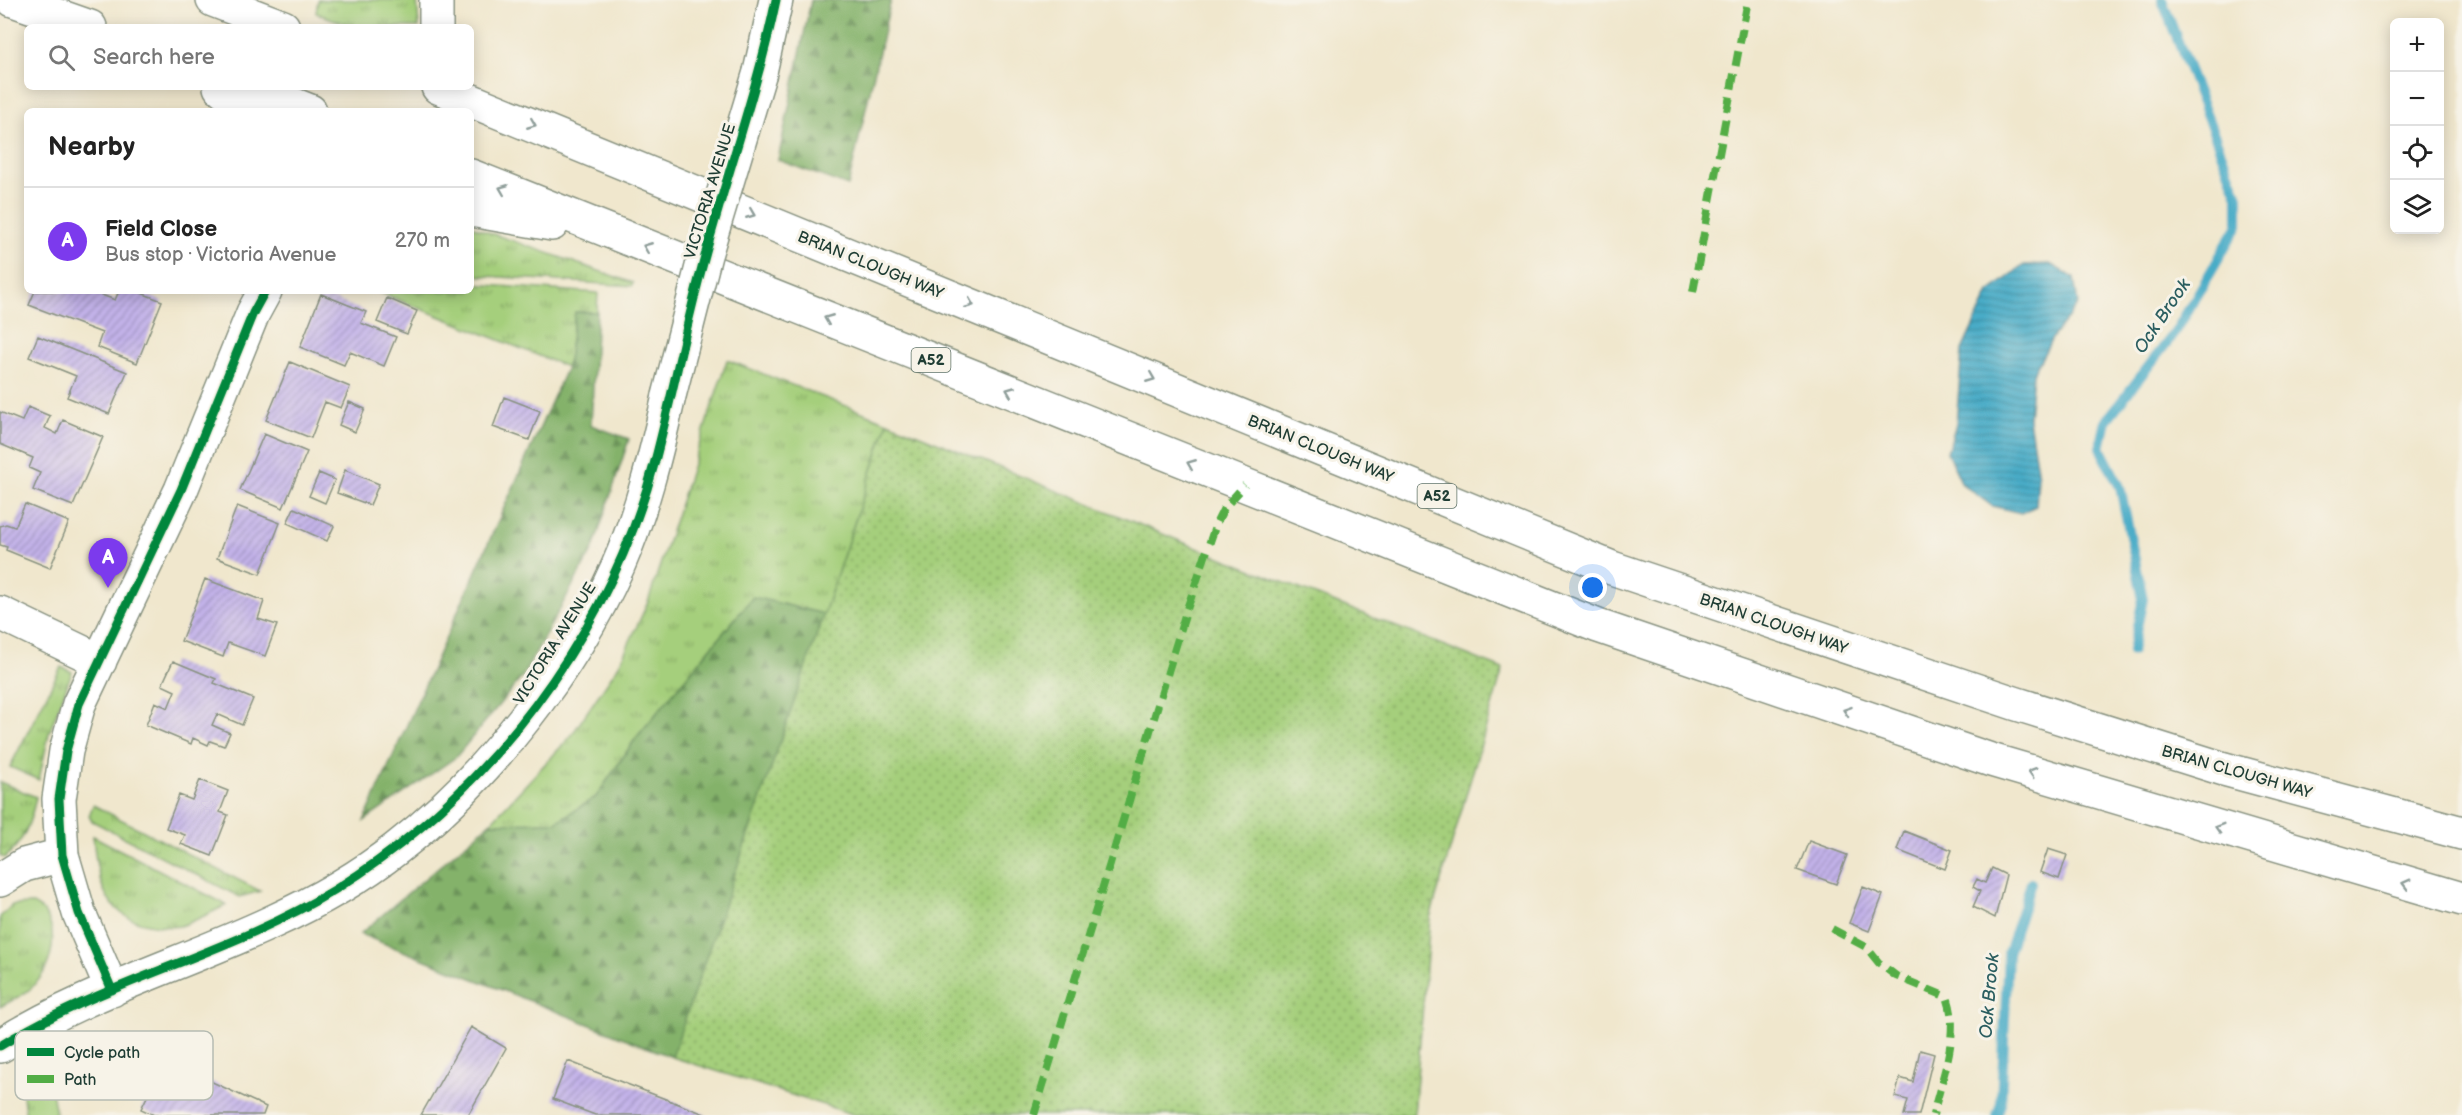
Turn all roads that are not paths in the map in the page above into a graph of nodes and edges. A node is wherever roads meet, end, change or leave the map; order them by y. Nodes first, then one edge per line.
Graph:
1 (13, 0) edge
2 (213, 0) edge
3 (436, 0) edge
4 (776, 0) edge
5 (81, 24) edge
6 (275, 24) edge
7 (436, 24) edge
8 (224, 90) edge
9 (258, 90) edge
10 (451, 90) edge
11 (476, 96) edge
12 (246, 108) edge
13 (302, 108) edge
14 (474, 177) edge
15 (474, 210) edge
16 (616, 234) junction
17 (263, 294) edge
18 (0, 613) edge
19 (100, 661) junction
20 (2462, 833) edge
21 (62, 855) junction
22 (0, 880) edge
23 (2462, 899) edge
24 (112, 990) junction
25 (27, 1031) edge
26 (15, 1038) edge
27 (0, 1046) edge

1 - 5 main road
2 - 6 main road
3 - 7 main road
4 - 24 main road, VICTORIA AVENUE, bridge
8 - 12 main road
9 - 13 main road
10 - 11 main road, BRIAN CLOUGH WAY / A52
11 -> 20 main road, BRIAN CLOUGH WAY / A52
16 -> 14 main road, A52
15 - 16 main road
23 -> 16 main road, A52
17 - 19 main road
18 - 19 main road
19 - 21 main road
21 - 22 main road
21 - 24 main road
24 - 25 main road, VICTORIA AVENUE
26 - 27 main road, VICTORIA AVENUE

